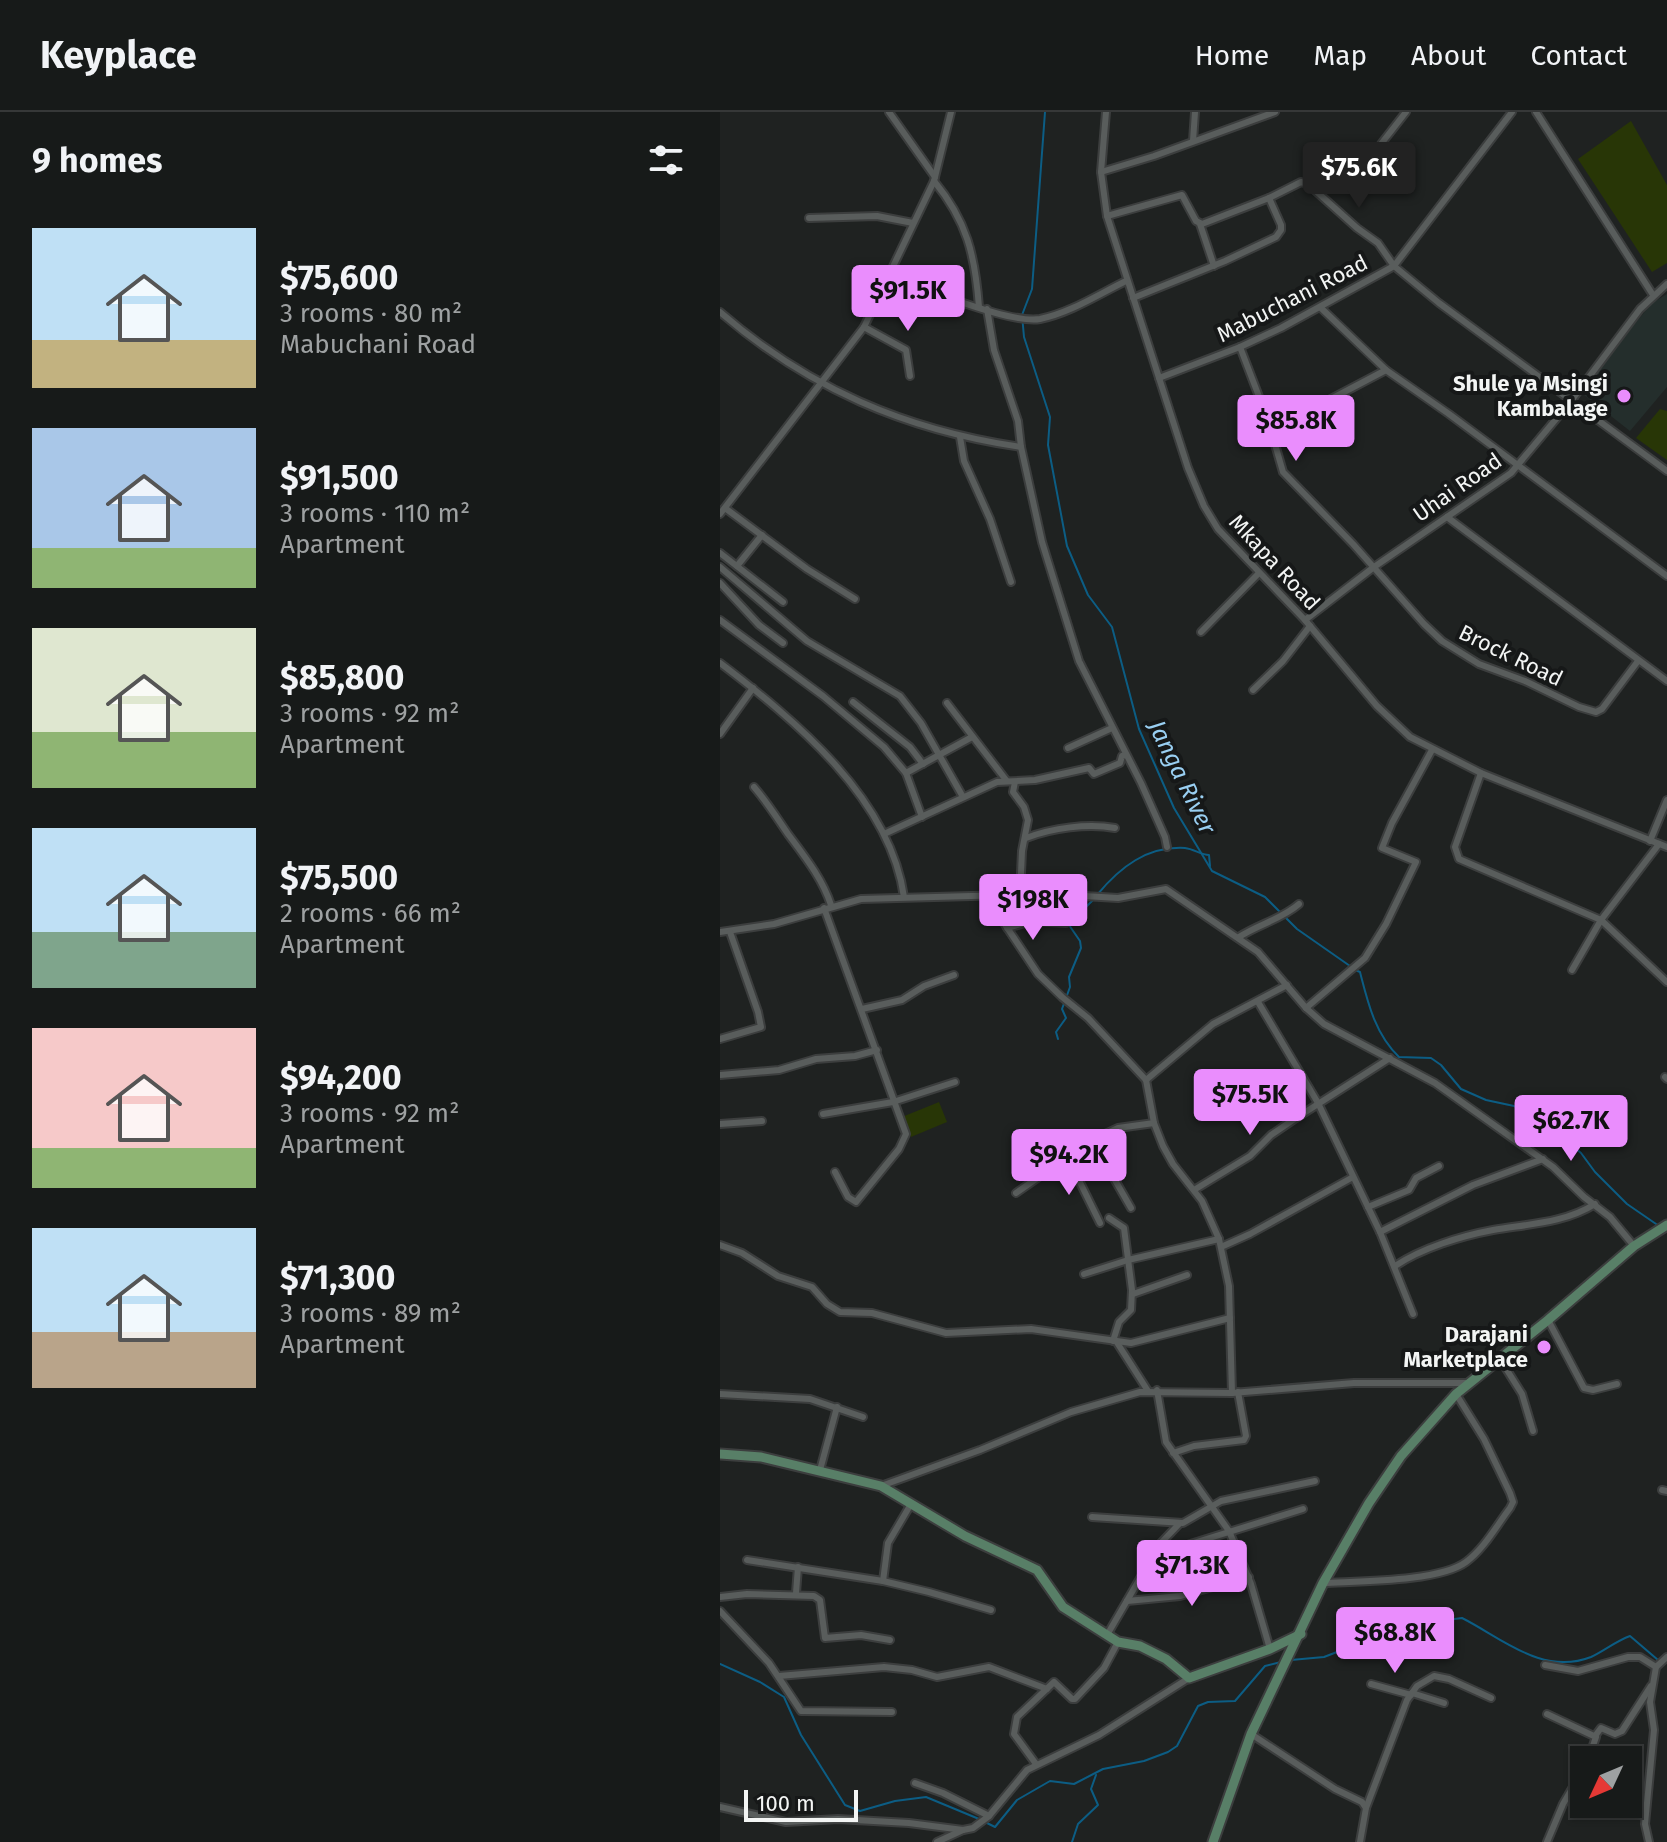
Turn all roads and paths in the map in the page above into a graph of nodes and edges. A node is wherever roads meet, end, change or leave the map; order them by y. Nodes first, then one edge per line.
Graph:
1 (889, 112) edge
2 (951, 112) edge
3 (1106, 112) edge
4 (1195, 112) edge
5 (1275, 112) edge
6 (1406, 112) edge
7 (1512, 112) edge
8 (1536, 112) edge
9 (1193, 141) junction
10 (1381, 144) dead end
11 (1101, 172) junction
12 (934, 179) junction
13 (1269, 198) junction
14 (1107, 216) junction
15 (809, 218) dead end
16 (913, 223) junction
17 (1200, 224) junction
18 (1214, 266) junction
19 (1394, 266) junction
20 (891, 274) junction
21 (1126, 281) junction
22 (1667, 284) edge
23 (1653, 295) junction
24 (1133, 298) junction
25 (983, 308) junction
26 (1321, 308) junction
27 (720, 312) edge
28 (864, 327) junction
29 (1240, 347) junction
30 (1386, 370) junction
31 (910, 376) dead end
32 (1159, 378) junction
33 (821, 383) junction
34 (1571, 401) junction
35 (1268, 420) junction
36 (960, 437) junction
37 (1021, 447) junction
38 (1518, 466) junction
39 (1667, 471) edge
40 (723, 511) edge
41 (1447, 517) junction
42 (762, 535) junction
43 (720, 553) edge
44 (737, 566) junction
45 (720, 567) edge
46 (1374, 567) junction
47 (1259, 573) junction
48 (1667, 576) edge
49 (1011, 582) dead end
50 (720, 583) edge
51 (855, 599) dead end
52 (783, 602) dead end
53 (720, 620) edge
54 (1308, 623) junction
55 (1201, 632) dead end
56 (783, 643) dead end
57 (1638, 661) junction
58 (720, 663) edge
59 (1667, 681) edge
60 (753, 688) junction
61 (1253, 690) dead end
62 (853, 702) dead end
63 (947, 703) dead end
64 (1112, 728) junction
65 (720, 734) edge
66 (972, 737) junction
67 (1068, 748) dead end
68 (1432, 750) junction
69 (1126, 755) junction
70 (941, 756) junction
71 (923, 764) junction
72 (906, 773) junction
73 (1481, 773) junction
74 (1006, 780) junction
75 (1015, 782) junction
76 (754, 787) dead end
77 (963, 797) junction
78 (1667, 800) edge
79 (922, 817) junction
80 (1115, 828) dead end
81 (884, 834) junction
82 (1026, 838) junction
83 (1650, 841) junction
84 (1659, 844) junction
85 (1167, 847) dead end
86 (1667, 847) edge
87 (1020, 895) junction
88 (991, 896) junction
89 (904, 897) junction
90 (1299, 904) dead end
91 (827, 907) junction
92 (1601, 920) junction
93 (1066, 923) dead end
94 (1007, 928) junction
95 (720, 932) edge
96 (730, 932) junction
97 (1239, 937) junction
98 (1572, 970) dead end
99 (954, 975) dead end
100 (1667, 982) edge
101 (1287, 985) junction
102 (1258, 1002) junction
103 (1306, 1008) junction
104 (862, 1009) junction
105 (720, 1039) edge
106 (877, 1050) junction
107 (1390, 1058) junction
108 (720, 1075) edge
109 (1146, 1080) junction
110 (955, 1082) dead end
111 (893, 1102) junction
112 (1318, 1103) junction
113 (823, 1114) dead end
114 (762, 1121) dead end
115 (1154, 1123) junction
116 (720, 1124) edge
117 (1092, 1140) junction
118 (1067, 1156) junction
119 (1543, 1159) junction
120 (1439, 1166) dead end
121 (835, 1172) dead end
122 (1353, 1177) junction
123 (1194, 1190) junction
124 (1016, 1193) dead end
125 (1595, 1204) junction
126 (1368, 1207) junction
127 (1131, 1208) dead end
128 (1109, 1218) dead end
129 (1100, 1223) dead end
130 (1667, 1225) edge
131 (1380, 1232) junction
132 (1220, 1243) junction
133 (720, 1245) edge
134 (1634, 1246) junction
135 (1128, 1260) junction
136 (1395, 1266) junction
137 (1084, 1274) dead end
138 (1187, 1275) dead end
139 (1133, 1294) junction
140 (1413, 1314) dead end
141 (1230, 1318) junction
142 (1548, 1320) junction
143 (1115, 1341) junction
144 (1500, 1359) junction
145 (1471, 1382) junction
146 (1617, 1384) dead end
147 (1157, 1390) junction
148 (1148, 1391) junction
149 (1235, 1392) junction
150 (720, 1394) edge
151 (1456, 1394) junction
152 (837, 1407) junction
153 (863, 1417) dead end
154 (1533, 1431) dead end
155 (1173, 1453) junction
156 (720, 1454) edge
157 (820, 1470) junction
158 (1315, 1481) dead end
159 (881, 1486) junction
160 (911, 1504) junction
161 (1212, 1505) junction
162 (1303, 1509) dead end
163 (1092, 1517) dead end
164 (1179, 1524) junction
165 (1229, 1531) junction
166 (1156, 1552) junction
167 (747, 1560) dead end
168 (798, 1567) junction
169 (1249, 1577) junction
170 (883, 1581) junction
171 (1323, 1583) junction
172 (796, 1593) junction
173 (720, 1597) edge
174 (1127, 1601) junction
175 (991, 1610) dead end
176 (720, 1611) edge
177 (1301, 1634) junction
178 (1107, 1635) junction
179 (890, 1640) dead end
180 (1118, 1642) junction
181 (1270, 1649) junction
182 (1667, 1657) edge
183 (1545, 1665) dead end
184 (1656, 1667) junction
185 (779, 1676) junction
186 (1189, 1678) junction
187 (1653, 1683) junction
188 (1371, 1684) dead end
189 (1047, 1689) junction
190 (1412, 1694) junction
191 (1491, 1698) dead end
192 (1444, 1703) dead end
193 (892, 1712) dead end
194 (1547, 1714) dead end
195 (1251, 1734) junction
196 (1595, 1736) junction
197 (1595, 1746) edge
198 (1036, 1764) junction
199 (915, 1783) dead end
200 (1570, 1792) edge
201 (720, 1807) edge
202 (1366, 1808) junction
203 (989, 1816) junction
204 (963, 1830) junction
205 (937, 1842) edge
206 (1213, 1842) edge
207 (1360, 1842) edge
208 (1547, 1842) edge
209 (1649, 1842) edge

1 - 12 street
2 - 12 street
3 - 11 street, Mkapa Road
4 - 9 street
5 - 9 street
6 - 10 street
7 - 19 street, Mabuchani Road
8 - 23 street
9 - 11 street
11 - 14 street, Mkapa Road
12 - 16 street
12 - 25 street
13 - 17 street
13 - 18 street
13 - 19 street
14 - 17 street
14 - 21 street, Mkapa Road
15 - 16 street
16 - 20 street
17 - 18 street
18 - 24 street
19 - 26 street, Mabuchani Road
19 - 34 street
20 - 25 street
20 - 28 street
21 - 24 street, Mkapa Road
21 - 25 street
22 - 23 street, Uhai Road
23 - 34 street, Uhai Road
24 - 32 street, Mkapa Road
25 - 37 street
26 - 29 street, Mabuchani Road
26 - 30 street
27 - 33 street
28 - 31 street
28 - 33 street
29 - 32 street, Mabuchani Road
29 - 35 street
30 - 35 street
30 - 38 street
32 - 47 street, Mkapa Road
33 - 36 street
33 - 40 street
34 - 38 street, Uhai Road
34 - 39 street
35 - 46 street
36 - 37 street
36 - 49 street
37 - 64 street
38 - 41 street, Uhai Road
38 - 48 street
40 - 42 street
41 - 46 street, Uhai Road
41 - 57 street
42 - 44 street
42 - 51 street
43 - 44 street
44 - 52 street
45 - 70 street
46 - 54 street, Uhai Road
46 - 57 street, Brock Road
47 - 54 street, Mkapa Road
47 - 55 street
50 - 56 street
53 - 72 street
54 - 61 street, Uhai Road
54 - 68 street, Mkapa Road
57 - 59 street
58 - 60 street
60 - 65 street
60 - 81 street
62 - 71 street
63 - 66 street
64 - 67 street
64 - 69 street
66 - 70 street
66 - 74 street
68 - 73 street, Mkapa Road
68 - 103 street
69 - 75 street
69 - 85 street
70 - 71 street
70 - 77 street
71 - 72 street
72 - 79 street
73 - 83 street, Mkapa Road
73 - 92 street
74 - 75 street
74 - 77 street
75 - 82 street
76 - 91 street
77 - 79 street
78 - 83 street
79 - 81 street
80 - 82 street
81 - 89 street
82 - 87 street
83 - 84 street, Mkapa Road
84 - 86 street, Mkapa Road
84 - 92 street
87 - 88 street
87 - 97 street
88 - 89 street
88 - 94 street
89 - 91 street
90 - 97 street
91 - 96 street
91 - 104 street
92 - 98 street
92 - 100 street
93 - 94 street
94 - 109 street
95 - 96 street
96 - 105 street
97 - 101 street
99 - 104 street
101 - 102 street
101 - 103 street
102 - 109 street
102 - 112 street
103 - 107 street
104 - 106 street
106 - 108 street
106 - 111 street
107 - 112 street
107 - 119 street
109 - 115 street
110 - 111 street
111 - 113 street
111 - 121 street
112 - 122 street
112 - 123 street
114 - 116 street
115 - 117 street
115 - 123 street
117 - 118 street
117 - 127 street
118 - 124 street
118 - 129 street
119 - 125 street
119 - 131 street
120 - 126 street
122 - 126 street
122 - 132 street
123 - 132 street
125 - 134 street
125 - 136 street
126 - 131 street
128 - 135 street
130 - 134 street
131 - 136 street
132 - 135 street
132 - 141 street
133 - 143 street
134 - 142 street
135 - 137 street
135 - 139 street
136 - 140 street
138 - 139 street
139 - 143 street
141 - 143 street
141 - 149 street
142 - 144 street
142 - 146 street
143 - 148 street
144 - 145 street
144 - 154 street
145 - 149 street
145 - 151 street
147 - 148 street
147 - 149 street
147 - 155 street
148 - 159 street
149 - 155 street
150 - 152 street
151 - 171 street
151 - 171 street
152 - 153 street
152 - 157 street
155 - 161 street
156 - 157 street
157 - 159 street
158 - 161 street
159 - 160 street
160 - 170 street
160 - 178 street
161 - 164 street
161 - 165 street
162 - 165 street
163 - 164 street
164 - 166 street
165 - 166 street
165 - 169 street
166 - 174 street
167 - 168 street
168 - 170 street
168 - 172 street
169 - 174 street
169 - 181 street
170 - 175 street
171 - 177 street
172 - 173 street
172 - 179 street
174 - 178 street
176 - 185 street
177 - 181 street
177 - 195 street
178 - 180 street
180 - 186 street
180 - 189 street
181 - 186 street
182 - 184 street
183 - 184 street
184 - 187 street
185 - 189 street
185 - 193 street
186 - 198 street
187 - 196 street
187 - 209 street
188 - 190 street
189 - 198 street
190 - 191 street
190 - 192 street
190 - 202 street
194 - 196 street
195 - 202 street
195 - 206 street
196 - 197 street
198 - 203 street
199 - 203 street
200 - 208 street
201 - 204 street
202 - 207 street
203 - 204 street
204 - 205 street

